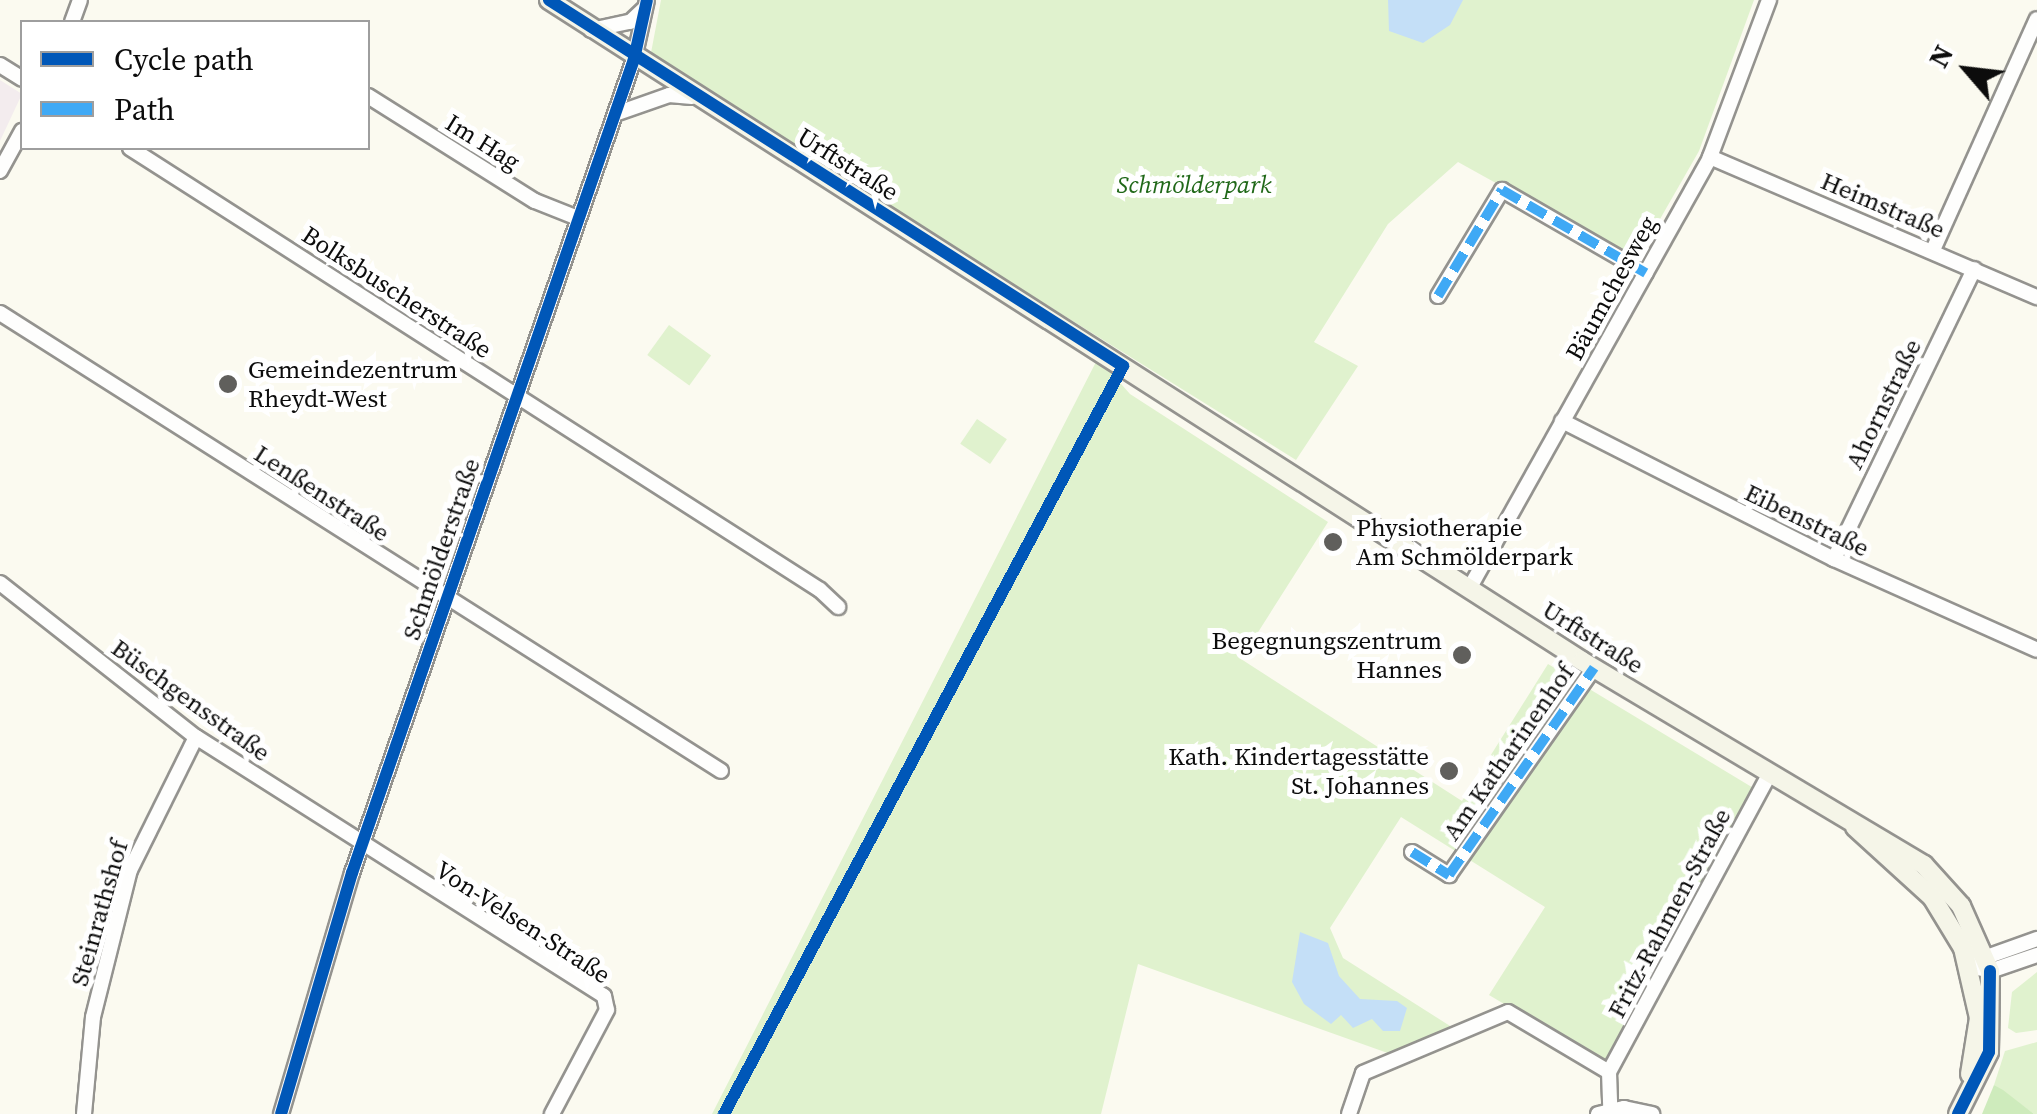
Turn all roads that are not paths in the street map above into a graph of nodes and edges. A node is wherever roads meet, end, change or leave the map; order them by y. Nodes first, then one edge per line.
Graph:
1 (549, 0) edge
2 (647, 0) edge
3 (1769, 0) edge
4 (2037, 19) edge
5 (590, 30) junction
6 (634, 59) junction
7 (692, 96) junction
8 (370, 97) edge
9 (615, 114) junction
10 (20, 135) edge
11 (133, 150) edge
12 (1710, 156) junction
13 (0, 171) edge
14 (578, 218) junction
15 (1933, 250) junction
16 (1974, 268) junction
17 (1646, 273) junction
18 (1438, 296) dead end
19 (2037, 297) edge
20 (0, 313) edge
21 (518, 396) junction
22 (1562, 421) junction
23 (1834, 560) junction
24 (1470, 589) junction
25 (3, 591) edge
26 (448, 600) junction
27 (838, 607) dead end
28 (2037, 650) edge
29 (1594, 668) junction
30 (196, 736) junction
31 (721, 771) dead end
32 (1769, 775) junction
33 (1854, 827) junction
34 (361, 845) junction
35 (1412, 852) dead end
36 (2037, 939) edge
37 (2037, 955) edge
38 (1988, 962) junction
39 (1970, 966) junction
40 (1610, 1072) junction
41 (1961, 1106) edge
42 (1604, 1112) edge
43 (84, 1114) edge
44 (282, 1114) edge
45 (552, 1114) edge
46 (1349, 1114) edge
47 (1652, 1114) edge

1 - 5 street, Urftstraße
2 - 5 street, Schmölderstraße
2 - 6 street, Schmölderstraße
3 - 12 street, Bäumchesweg
4 - 15 street
5 - 6 street, Urftstraße
6 - 7 street, Urftstraße
6 - 9 street, Schmölderstraße
7 - 9 street
7 - 24 street, Urftstraße
8 - 14 street, Im Hag
9 - 14 street, Schmölderstraße
10 - 13 street
11 - 21 street, Bolksbuscherstraße
12 - 15 street, Heimstraße
12 - 17 street, Bäumchesweg
14 - 21 street, Schmölderstraße
15 - 16 street, Heimstraße
16 - 19 street, Heimstraße
16 - 23 street, Ahornstraße
17 - 18 street
17 - 22 street, Bäumchesweg
20 - 26 street, Lenßenstraße
21 - 26 street, Schmölderstraße
21 - 27 street, Bolksbuscherstraße
22 - 23 street, Eibenstraße
22 - 24 street, Bäumchesweg
23 - 28 street, Eibenstraße
24 - 29 street, Urftstraße
25 - 30 street, Büschgensstraße
26 - 31 street, Lenßenstraße
26 - 34 street, Schmölderstraße
29 - 32 street, Urftstraße
29 - 35 street, Am Katharinenhof
30 - 34 street, Büschgensstraße
30 - 43 street, Steinrathshof
32 - 33 street, Urftstraße
32 - 40 street, Fritz-Rahmen-Straße
33 - 38 street, Urftstraße
33 - 39 street, Urftstraße
34 - 44 street, Schmölderstraße
34 - 45 street, Von-Velsen-Straße
36 - 38 street
37 - 38 street
38 - 39 street
38 - 41 street, Urftstraße
39 - 41 street, Urftstraße
40 - 42 street, Fritz-Rahmen-Straße
40 - 46 street
42 - 47 street, Fritz-Rahmen-Straße

